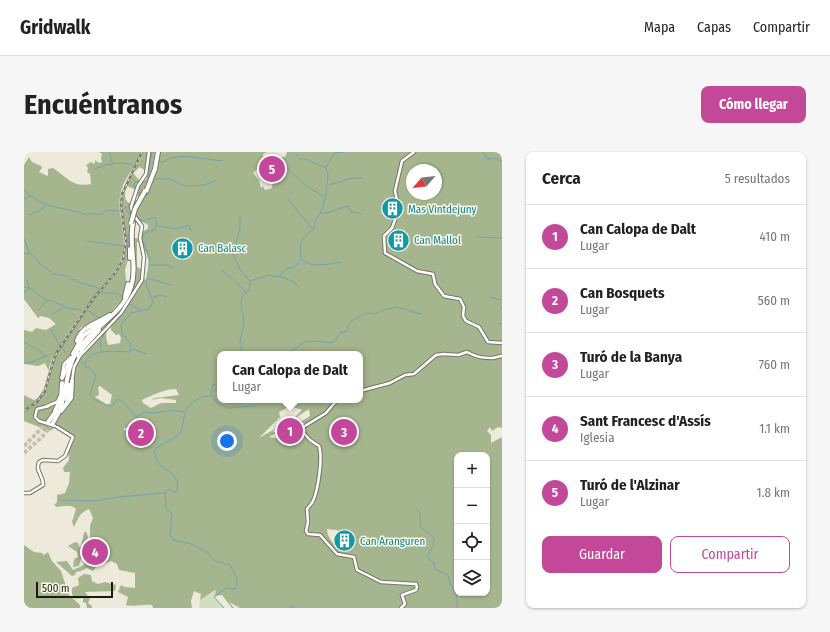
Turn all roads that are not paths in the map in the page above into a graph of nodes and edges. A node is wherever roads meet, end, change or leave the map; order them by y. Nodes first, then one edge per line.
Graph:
1 (149, 152) edge
2 (158, 152) edge
3 (414, 152) edge
4 (133, 214) dead end
5 (136, 218) dead end
6 (132, 223) junction
7 (130, 247) junction
8 (130, 258) dead end
9 (128, 284) dead end
10 (124, 300) junction
11 (502, 343) edge
12 (88, 346) junction
13 (502, 356) edge
14 (73, 359) junction
15 (62, 378) joint
16 (72, 381) junction
17 (62, 383) junction
18 (363, 390) edge
19 (66, 401) joint
20 (334, 403) edge
21 (58, 404) dead end
22 (47, 406) junction
23 (53, 422) junction
24 (26, 493) edge
25 (400, 608) edge

1 - 4 main road
2 - 6 highway, bridge
3 - 11 main road
5 - 12 main road
6 - 7 highway
6 - 14 highway
7 - 8 highway
7 - 10 highway
9 - 10 highway
10 - 14 highway
12 - 14 main road
12 - 14 main road
13 - 18 main road
14 - 15 highway
14 - 16 main road
14 - 19 highway
14 - 23 highway
15 - 17 main road
16 - 19 main road
16 - 23 highway
17 - 22 main road
17 - 23 highway
20 - 25 main road
21 - 22 main road
22 - 23 main road
23 - 24 main road

